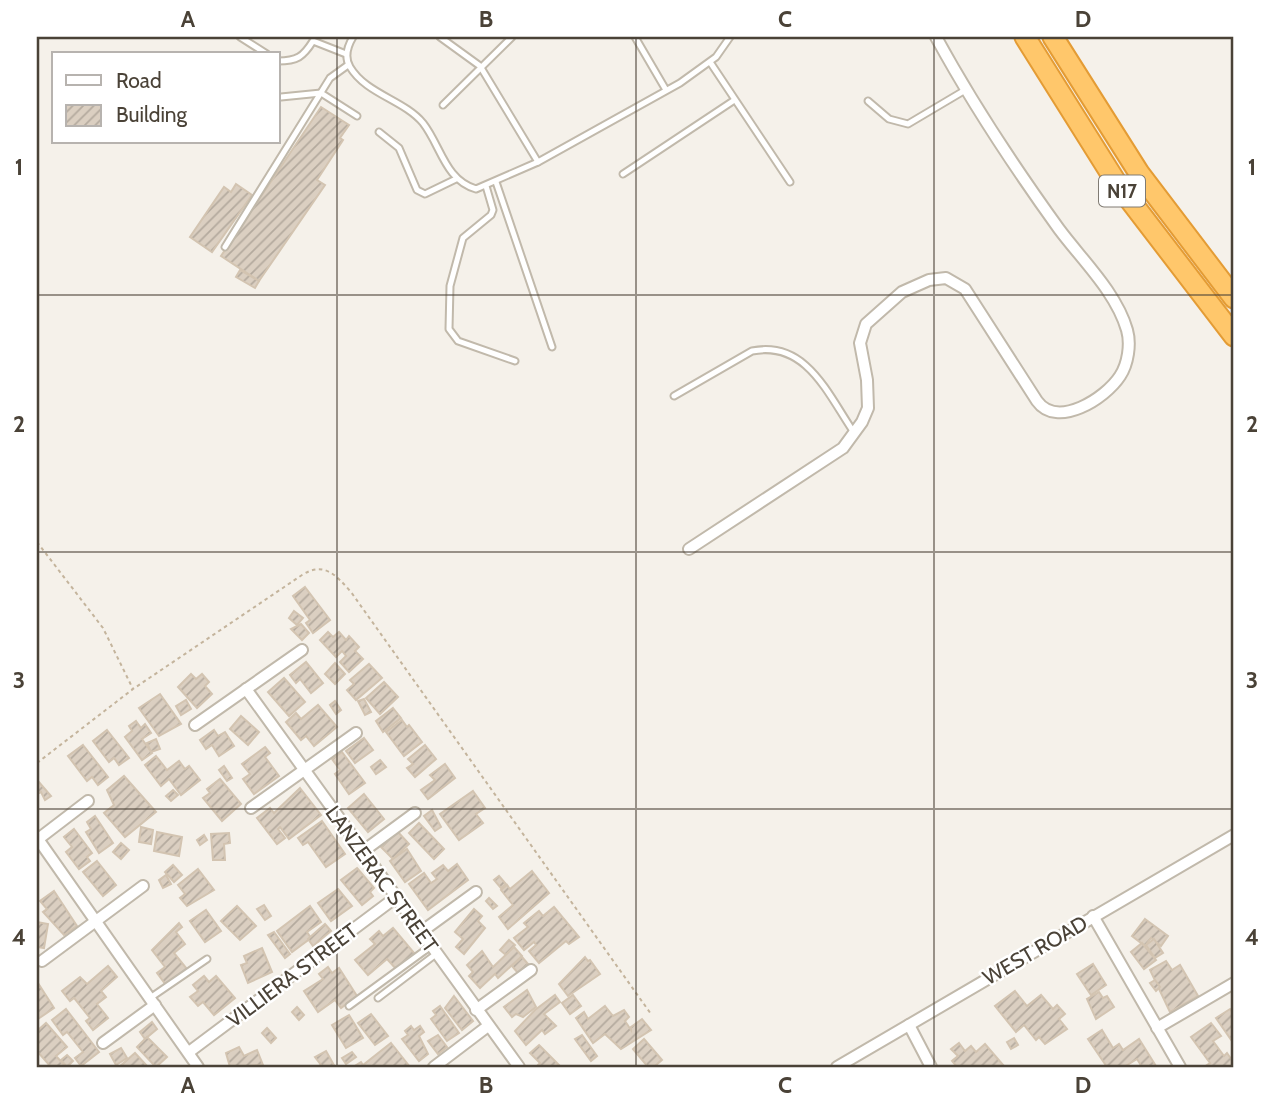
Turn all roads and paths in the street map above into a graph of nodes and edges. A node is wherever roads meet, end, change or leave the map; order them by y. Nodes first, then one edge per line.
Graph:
1 (240, 37) edge
2 (353, 37) edge
3 (440, 37) edge
4 (512, 37) edge
5 (635, 37) edge
6 (730, 37) edge
7 (936, 37) edge
8 (1025, 37) edge
9 (1053, 37) edge
10 (314, 39) edge
11 (264, 52) edge
12 (346, 54) junction
13 (280, 61) edge
14 (710, 62) junction
15 (348, 65) junction
16 (480, 66) junction
17 (967, 89) junction
18 (666, 90) junction
19 (321, 93) junction
20 (281, 97) dead end
21 (733, 101) junction
22 (868, 101) dead end
23 (443, 105) dead end
24 (357, 116) dead end
25 (379, 132) dead end
26 (538, 162) junction
27 (623, 174) dead end
28 (456, 179) junction
29 (496, 182) junction
30 (790, 182) dead end
31 (486, 186) junction
32 (225, 247) dead end
33 (1234, 298) edge
34 (1234, 336) edge
35 (552, 347) dead end
36 (515, 361) dead end
37 (674, 396) dead end
38 (855, 434) junction
39 (37, 542) edge
40 (689, 549) dead end
41 (302, 650) dead end
42 (133, 689) junction
43 (246, 689) junction
44 (195, 725) dead end
45 (356, 733) dead end
46 (37, 763) edge
47 (304, 771) junction
48 (88, 801) dead end
49 (251, 808) dead end
50 (415, 813) dead end
51 (1234, 835) edge
52 (38, 840) edge
53 (362, 852) junction
54 (143, 886) dead end
55 (476, 892) dead end
56 (395, 898) junction
57 (1093, 916) junction
58 (94, 920) junction
59 (421, 932) junction
60 (434, 950) junction
61 (206, 959) dead end
62 (42, 961) dead end
63 (531, 970) dead end
64 (1234, 983) edge
65 (378, 998) dead end
66 (153, 1002) junction
67 (349, 1006) dead end
68 (476, 1010) junction
69 (651, 1014) dead end
70 (909, 1025) junction
71 (488, 1026) junction
72 (1157, 1028) junction
73 (103, 1043) dead end
74 (188, 1052) junction
75 (198, 1067) edge
76 (434, 1067) edge
77 (519, 1067) edge
78 (837, 1067) edge
79 (931, 1067) edge
80 (1180, 1067) edge

1 - 11 lane
2 - 12 lane
3 - 16 lane
4 - 16 lane
5 - 18 lane
6 - 14 lane
7 - 17 street
8 - 34 highway, N17
9 - 33 highway, N17
10 - 12 lane
10 - 13 lane
12 - 15 lane
14 - 18 lane
14 - 21 lane
15 - 19 lane
15 - 28 lane
16 - 23 lane
16 - 26 lane
17 - 22 lane
17 - 38 street
18 - 26 lane
19 - 20 lane
19 - 24 lane
19 - 32 lane
21 - 27 lane
21 - 30 lane
25 - 28 lane
26 - 29 lane
28 - 31 lane
29 - 31 lane
29 - 35 lane
31 - 36 lane
37 - 38 lane
38 - 40 street
39 - 42 path
41 - 43 street
42 - 46 path
42 - 69 path
43 - 44 street
43 - 47 street, LANZERAC STREET
45 - 47 street
47 - 49 street
47 - 53 street, LANZERAC STREET
48 - 52 street
50 - 53 street
51 - 57 street, WEST ROAD
52 - 58 street
53 - 56 street, LANZERAC STREET
54 - 58 street
55 - 59 street
56 - 59 street, LANZERAC STREET
56 - 74 street, VILLIERA STREET
57 - 70 street, WEST ROAD
57 - 72 street
58 - 62 street
58 - 66 street
59 - 60 street, LANZERAC STREET
60 - 65 lane
60 - 67 lane
60 - 68 street, LANZERAC STREET
61 - 66 lane
63 - 68 street
64 - 72 street
66 - 73 street
66 - 74 street
68 - 71 street, LANZERAC STREET
70 - 78 street, WEST ROAD
70 - 79 street
71 - 76 street
71 - 77 street, LANZERAC STREET
72 - 80 street
74 - 75 street

